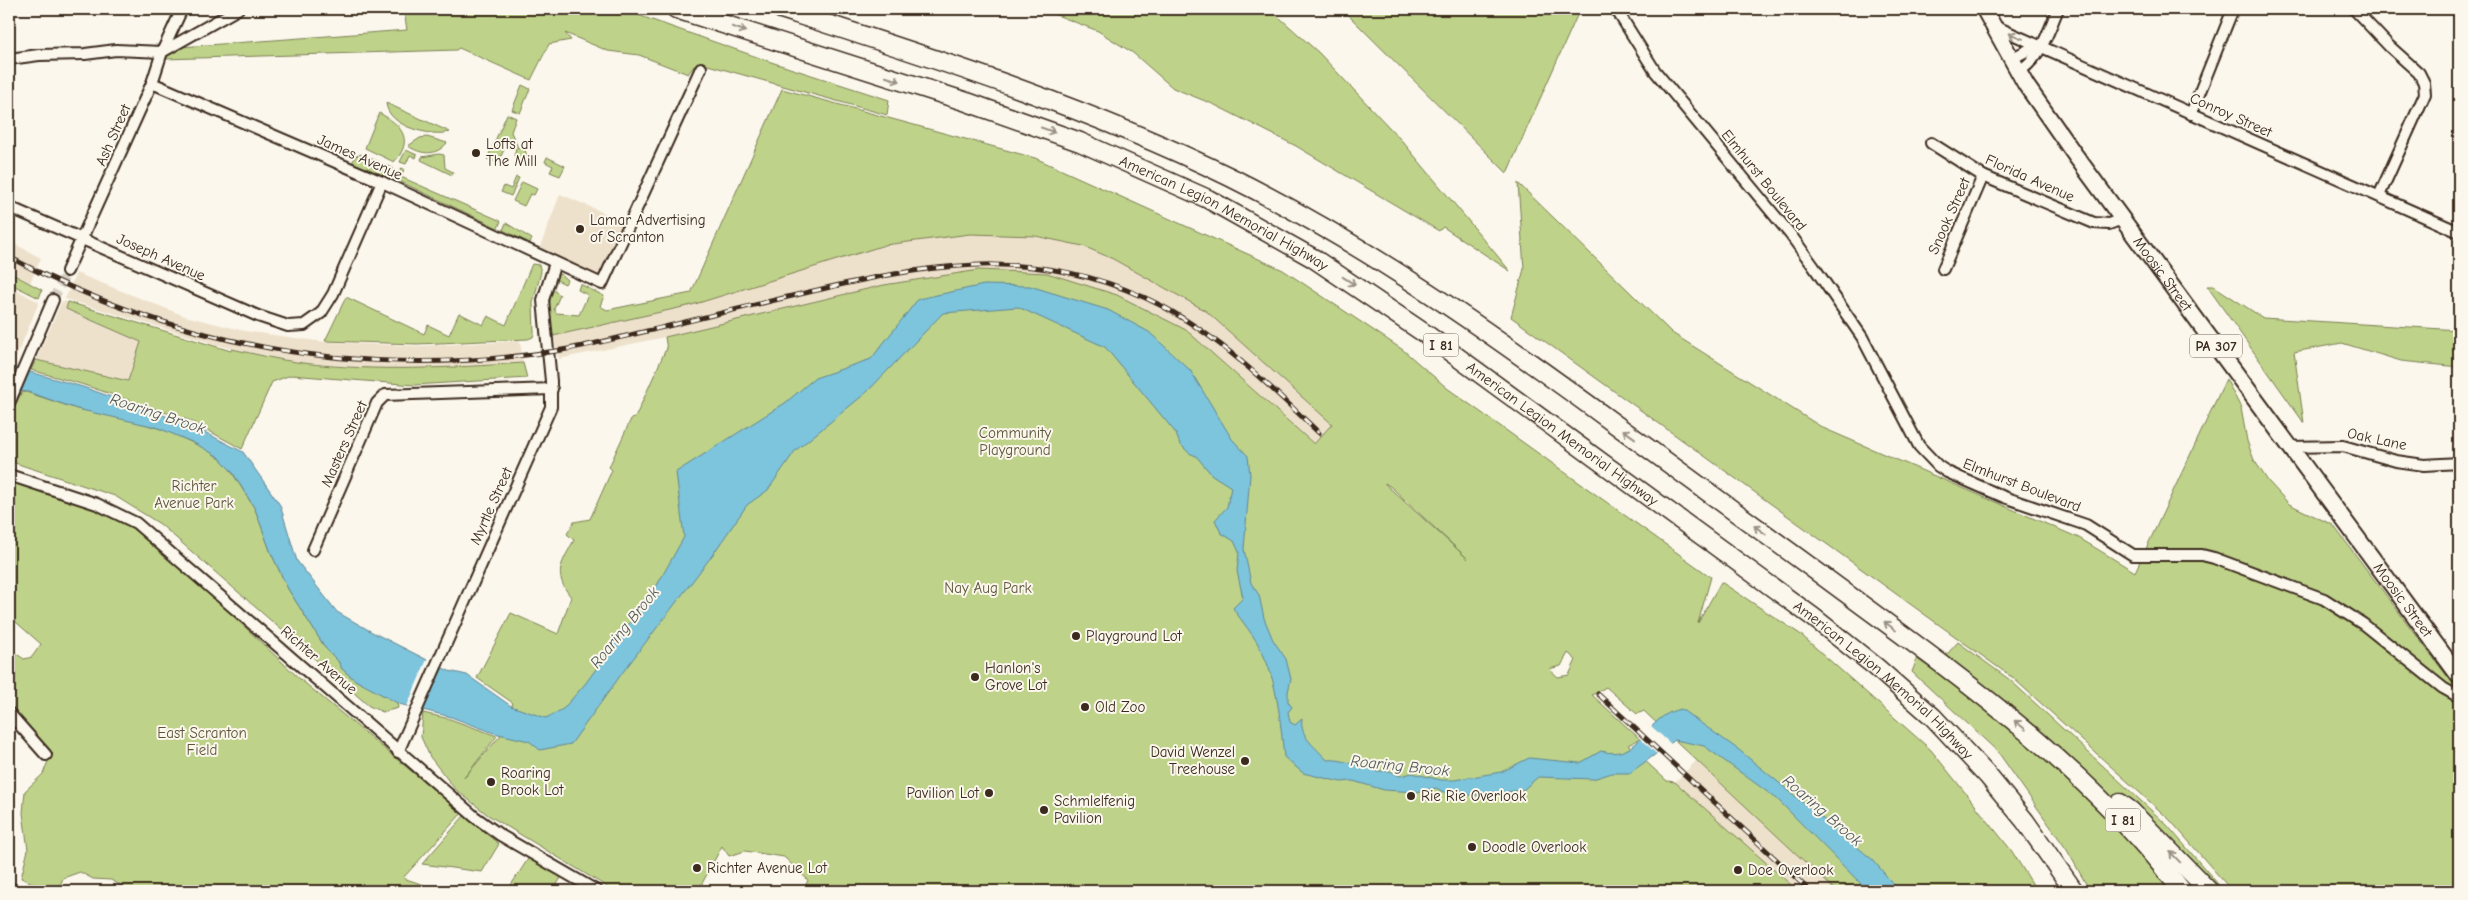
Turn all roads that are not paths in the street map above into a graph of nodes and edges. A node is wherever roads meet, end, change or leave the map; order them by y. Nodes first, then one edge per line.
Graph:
1 (182, 9) edge
2 (238, 9) edge
3 (676, 9) edge
4 (781, 9) edge
5 (1616, 9) edge
6 (1984, 9) edge
7 (2058, 9) edge
8 (2233, 9) edge
9 (2354, 9) edge
10 (1991, 24) junction
11 (2041, 47) junction
12 (162, 52) junction
13 (9, 58) edge
14 (2014, 66) junction
15 (701, 68) dead end
16 (152, 83) junction
17 (2191, 114) junction
18 (1931, 143) dead end
19 (1983, 176) junction
20 (382, 182) junction
21 (2379, 196) junction
22 (9, 207) edge
23 (2122, 218) junction
24 (2459, 232) edge
25 (83, 239) junction
26 (555, 263) junction
27 (1943, 269) dead end
28 (68, 271) tunnel mouth
29 (54, 300) tunnel mouth
30 (552, 389) junction
31 (9, 404) edge
32 (2289, 447) junction
33 (2459, 463) edge
34 (9, 475) edge
35 (313, 550) dead end
36 (2459, 676) edge
37 (2459, 697) edge
38 (9, 713) edge
39 (398, 752) junction
40 (46, 755) dead end
41 (2057, 756) junction
42 (9, 888) edge
43 (16, 891) edge
44 (598, 891) edge
45 (2074, 891) edge
46 (2182, 891) edge
47 (2209, 891) edge

1 - 12 street, Ash Street
2 - 12 street
3 -> 45 highway, American Legion Memorial Highway / I 81
41 -> 4 highway, American Legion Memorial Highway / I 81
5 - 37 street, Elmhurst Boulevard
6 - 10 main road, Moosic Street / PA 307
7 - 11 street
8 - 17 street
9 - 21 street
11 -> 10 street, Conroy Street
10 - 14 main road, Moosic Street / PA 307
11 - 14 street
11 - 14 street
11 - 17 street, Conroy Street
12 - 13 street
12 - 16 street, Ash Street
14 - 23 main road, Moosic Street / PA 307
15 - 26 street, James Avenue
16 - 20 street, James Avenue
16 - 25 street, Ash Street
17 - 21 street, Conroy Street
18 - 19 street, Florida Avenue
19 - 23 street, Florida Avenue
19 - 27 street, Snook Street
20 - 25 street, Joseph Avenue
20 - 26 street, James Avenue
21 - 24 street, Conroy Street
22 - 25 street, Joseph Avenue
23 - 32 main road, Moosic Street / PA 307
25 - 28 street, Ash Street
26 - 30 street, Myrtle Street
29 - 31 street
30 - 35 street, Masters Street
30 - 39 street, Myrtle Street
32 - 33 street, Oak Lane
32 - 36 main road, Moosic Street / PA 307
34 - 39 street, Richter Avenue
38 - 40 street
39 - 44 street, Richter Avenue
41 - 46 highway, American Legion Memorial Highway / I 81
47 -> 41 highway
42 - 43 street

